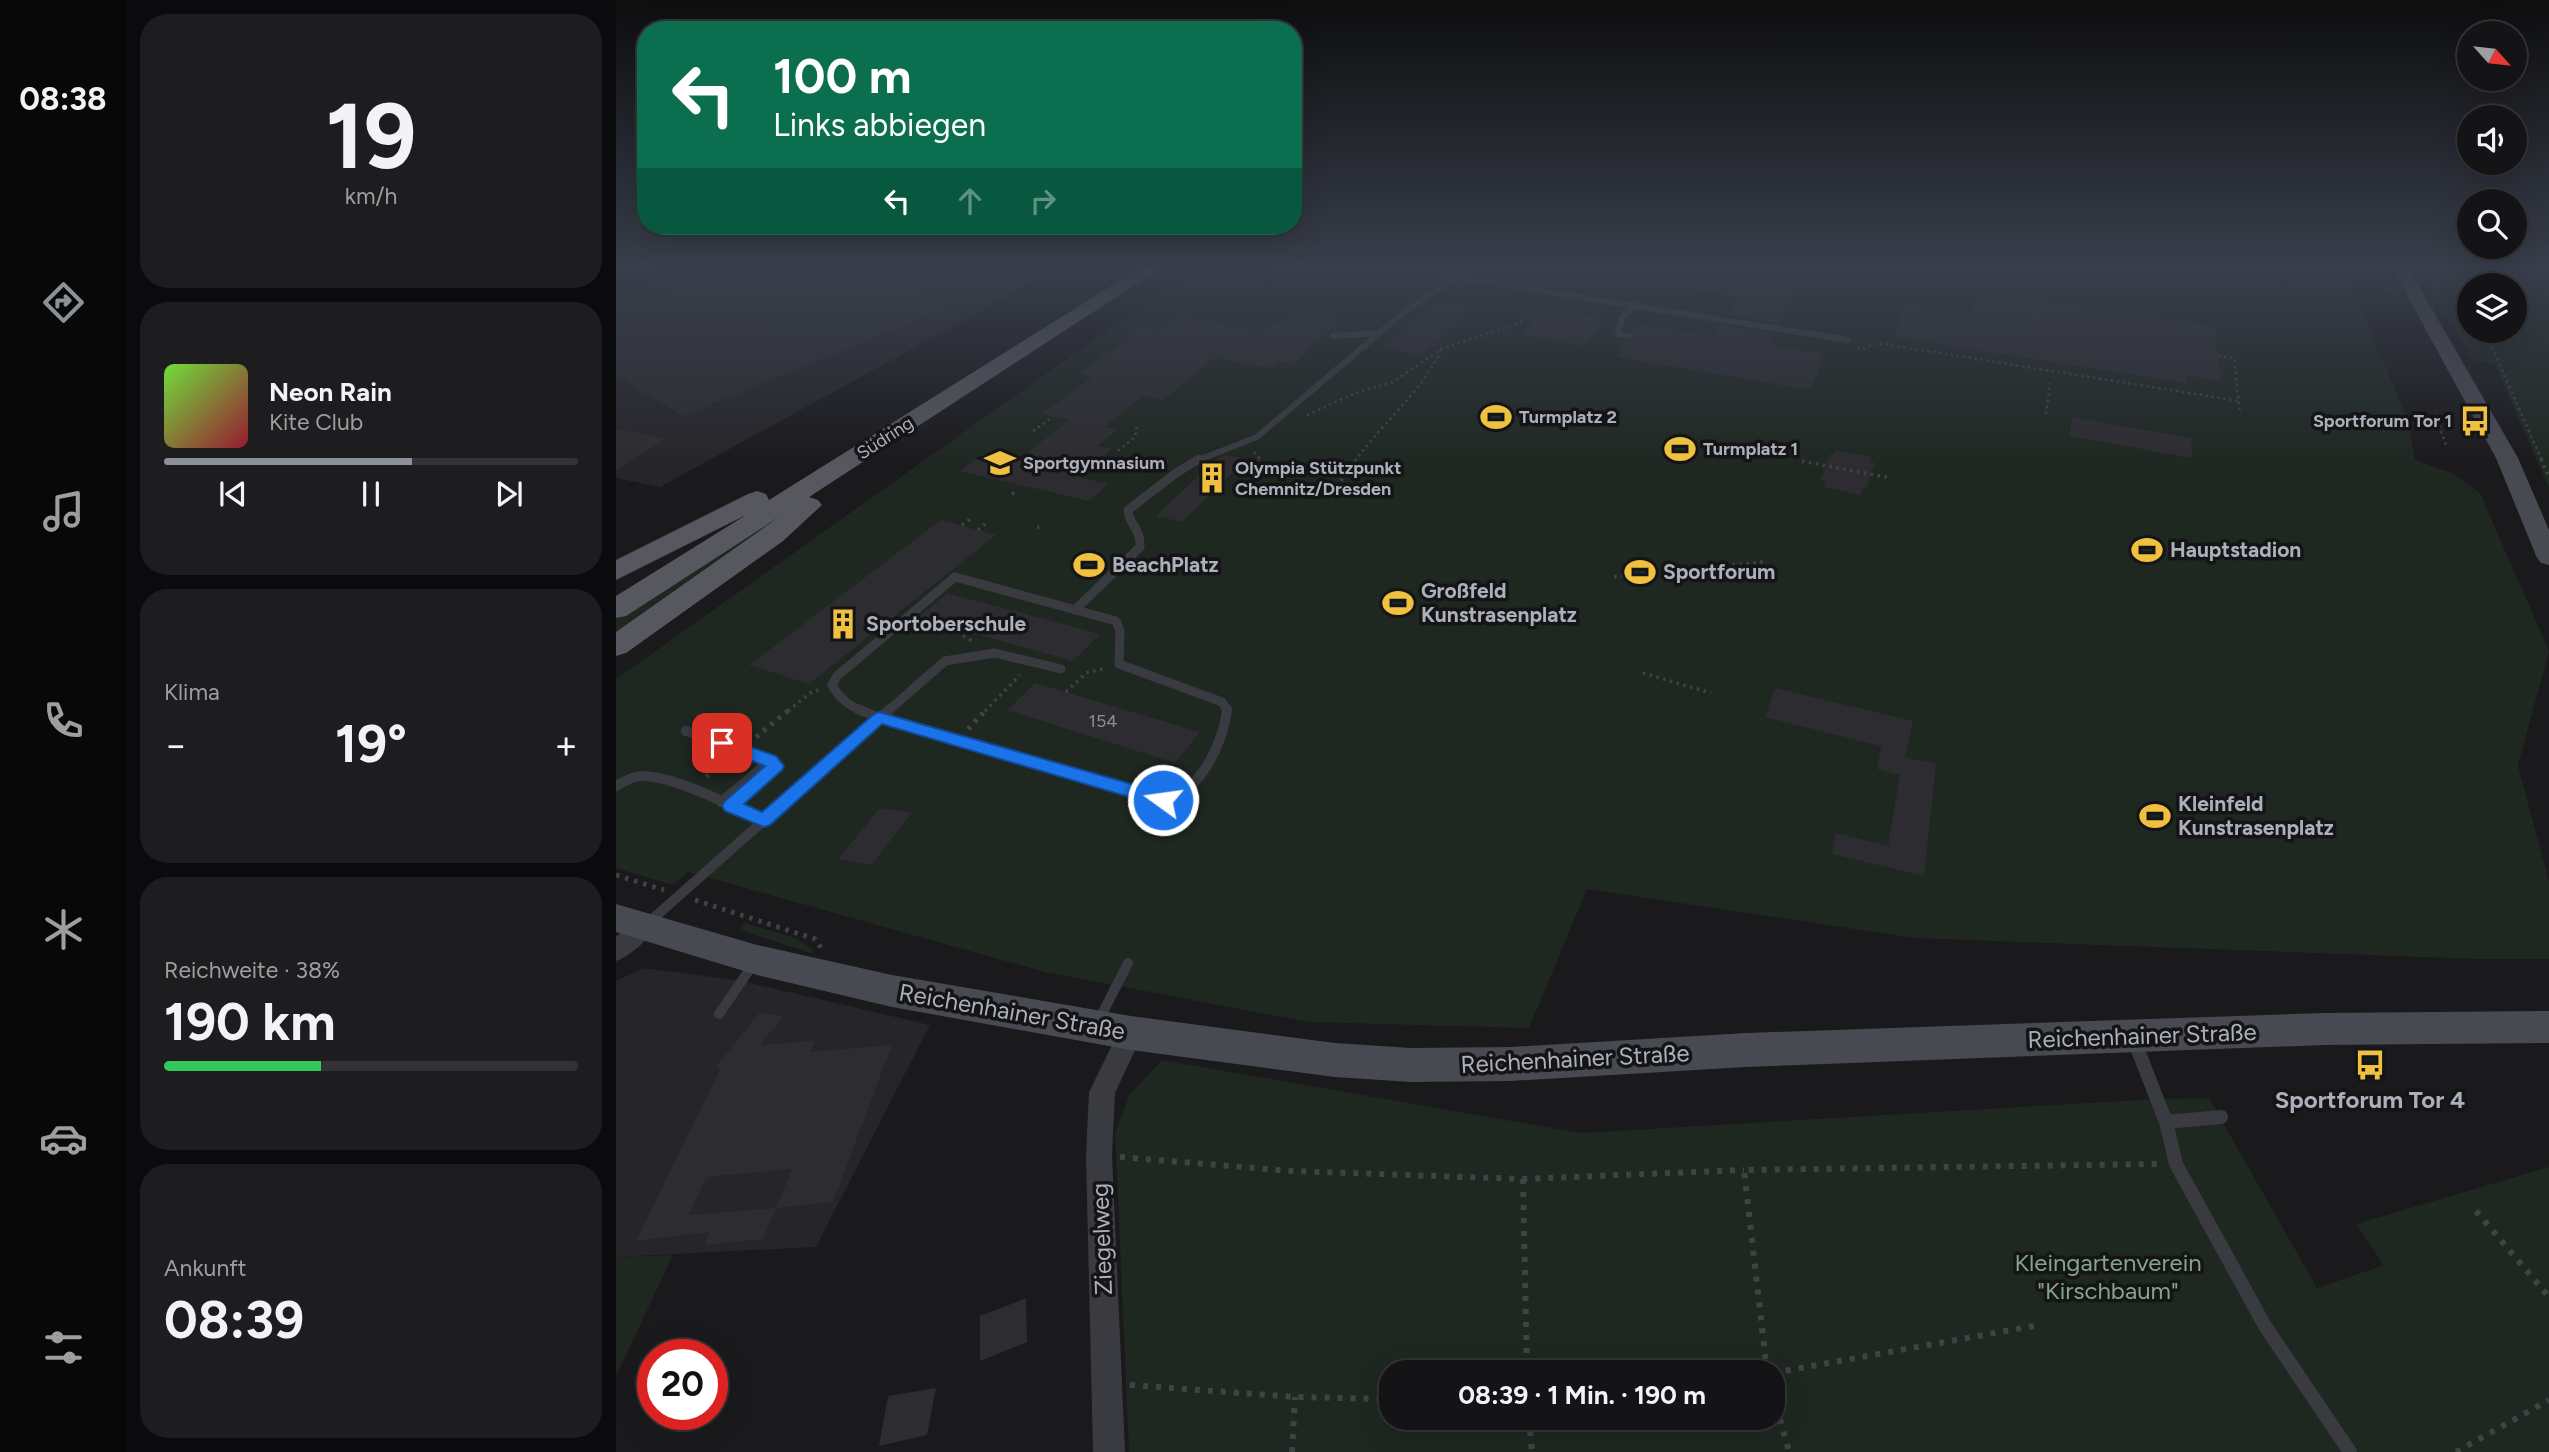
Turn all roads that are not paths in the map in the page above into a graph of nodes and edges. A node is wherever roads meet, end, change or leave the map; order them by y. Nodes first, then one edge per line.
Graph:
1 (1025, 334) edge
2 (1049, 334) edge
3 (1359, 334) edge
4 (1378, 334) edge
5 (1618, 334) edge
6 (1810, 334) edge
7 (2439, 334) edge
8 (1333, 336) dead end
9 (1629, 336) dead end
10 (1848, 340) dead end
11 (868, 449) junction
12 (776, 489) junction
13 (2549, 558) edge
14 (616, 571) edge
15 (616, 589) edge
16 (616, 609) edge
17 (1074, 610) junction
18 (616, 646) edge
19 (1061, 669) dead end
20 (879, 718) junction
21 (686, 731) dead end
22 (616, 786) edge
23 (726, 804) junction
24 (764, 820) junction
25 (630, 921) edge
26 (616, 951) edge
27 (757, 960) junction
28 (1128, 963) dead end
29 (719, 1014) dead end
30 (1096, 1026) junction
31 (2549, 1027) edge
32 (1131, 1032) junction
33 (2132, 1036) junction
34 (2221, 1117) dead end
35 (2166, 1122) junction
36 (1109, 1452) edge
37 (2350, 1452) edge

1 - 12 main road, Südring
2 - 11 main road, Südring
3 - 8 lane
4 - 17 lane
5 - 9 lane
6 - 10 lane
7 - 13 main road
11 - 16 main road, Südring
11 - 18 main road
12 - 14 main road
12 - 15 main road, Südring
17 - 20 lane
17 - 20 lane
19 - 20 lane
20 - 24 lane
21 - 23 lane
22 - 23 lane
23 - 24 lane
24 - 25 lane
25 - 26 street
25 - 27 main road, Reichenhainer Straße
27 - 29 lane
27 - 30 main road, Reichenhainer Straße
28 - 30 lane
30 - 32 main road, Reichenhainer Straße
31 - 33 main road, Reichenhainer Straße
32 - 33 main road, Reichenhainer Straße
32 - 36 street, Ziegelweg
33 - 35 lane
34 - 35 lane
35 - 37 lane

